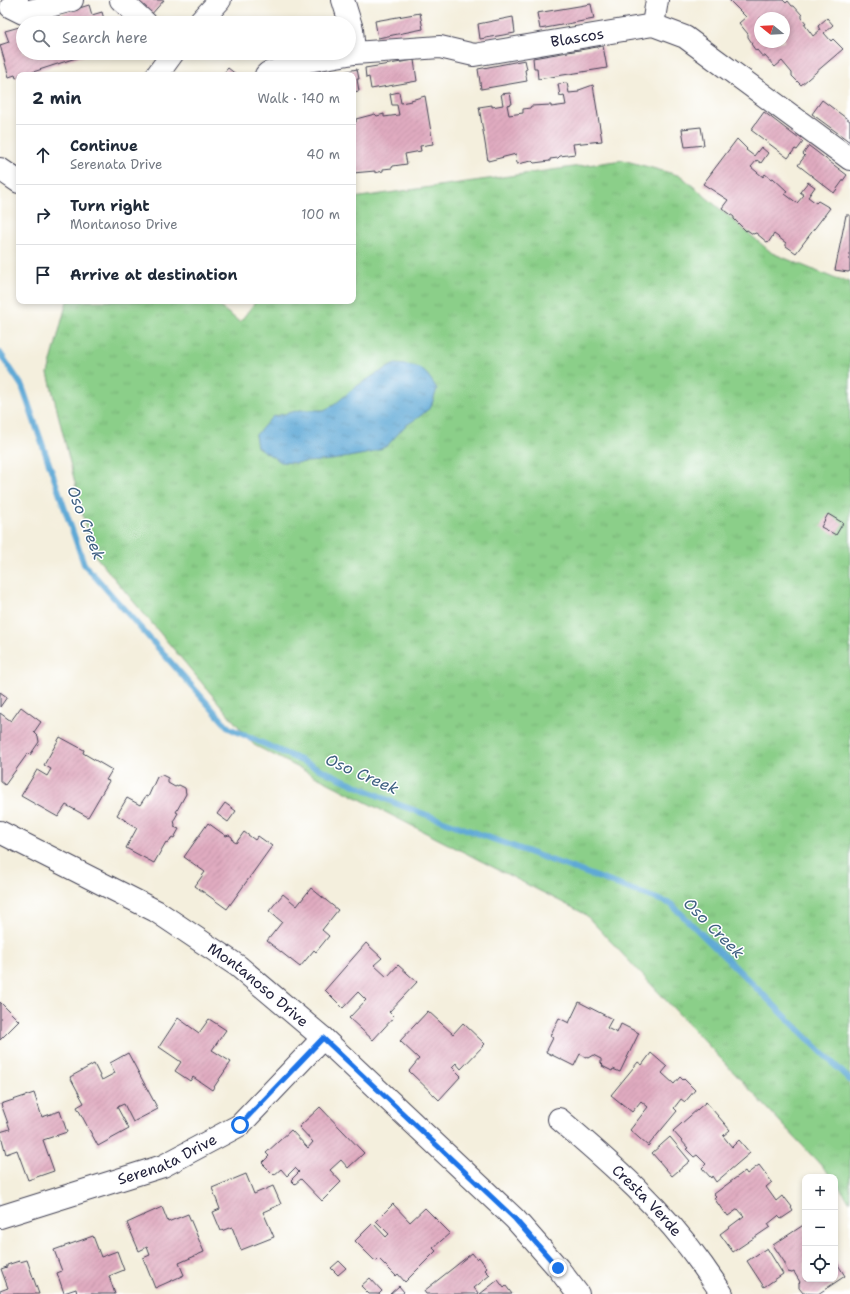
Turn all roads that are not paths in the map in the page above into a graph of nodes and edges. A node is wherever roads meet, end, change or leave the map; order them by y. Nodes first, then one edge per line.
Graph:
1 (17, 0) edge
2 (72, 0) edge
3 (120, 0) edge
4 (220, 0) edge
5 (344, 0) edge
6 (657, 0) edge
7 (138, 16) edge
8 (205, 16) edge
9 (348, 16) edge
10 (653, 25) junction
11 (356, 53) edge
12 (167, 60) edge
13 (314, 60) edge
14 (159, 72) edge
15 (271, 72) edge
16 (850, 159) edge
17 (0, 169) edge
18 (16, 180) edge
19 (0, 832) edge
20 (323, 1038) junction
21 (559, 1119) dead end
22 (0, 1217) edge
23 (578, 1294) edge
24 (722, 1294) edge

1 - 2 street
3 - 7 street
4 - 8 street
5 - 9 street
6 - 10 street
10 - 11 street, Blascos
10 - 16 street
12 - 14 street
13 - 15 street, Blascos
17 - 18 street
19 - 20 street, Montanoso Drive
20 - 22 street, Serenata Drive
20 - 23 street, Montanoso Drive
21 - 24 street, Cresta Verde

